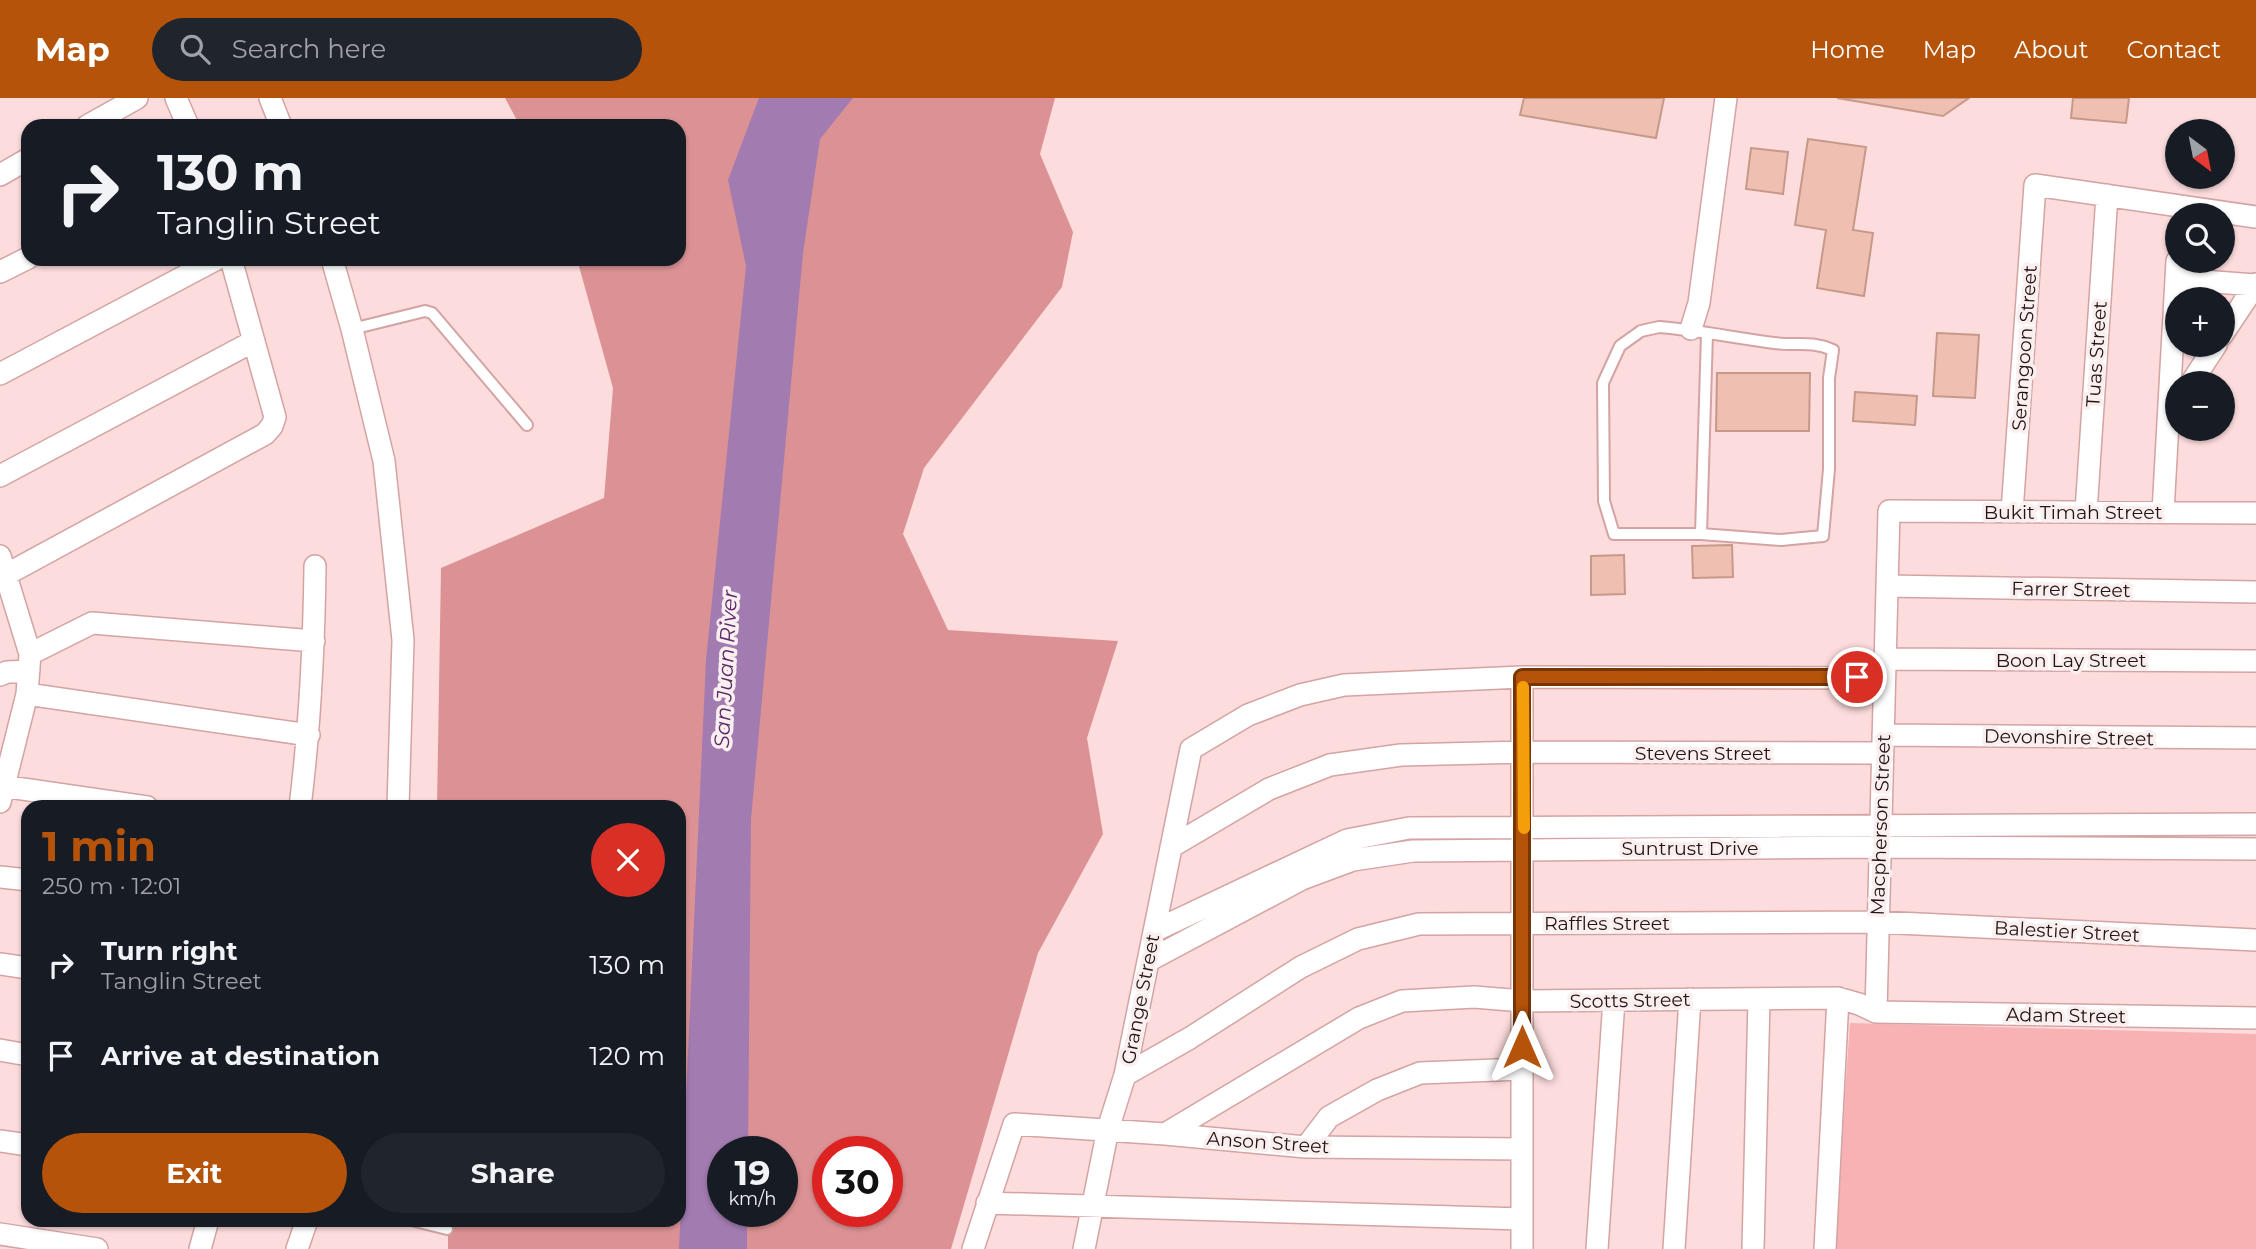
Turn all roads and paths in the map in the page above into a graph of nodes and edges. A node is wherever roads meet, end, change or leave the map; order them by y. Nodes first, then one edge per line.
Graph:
1 (137, 98) edge
2 (176, 98) edge
3 (270, 98) edge
4 (1726, 98) edge
5 (100, 119) edge
6 (185, 119) edge
7 (278, 119) edge
8 (21, 163) edge
9 (0, 175) edge
10 (2107, 195) junction
11 (2165, 208) edge
12 (2235, 215) edge
13 (2256, 217) edge
14 (21, 262) edge
15 (203, 266) edge
16 (233, 266) edge
17 (334, 266) edge
18 (0, 272) edge
19 (2177, 273) edge
20 (2194, 273) edge
21 (2256, 284) edge
22 (2235, 316) edge
23 (352, 329) junction
24 (1699, 332) junction
25 (254, 341) junction
26 (2174, 371) edge
27 (0, 374) edge
28 (527, 425) dead end
29 (2170, 441) edge
30 (0, 476) edge
31 (1889, 511) joint
32 (2012, 512) junction
33 (2086, 512) junction
34 (2163, 512) junction
35 (2256, 513) edge
36 (1700, 534) junction
37 (314, 566) dead end
38 (2, 569) edge
39 (1887, 586) junction
40 (2256, 592) edge
41 (314, 641) junction
42 (2256, 661) edge
43 (29, 662) junction
44 (1885, 668) junction
45 (0, 675) edge
46 (1522, 677) junction
47 (27, 694) junction
48 (309, 735) junction
49 (2256, 738) edge
50 (1882, 744) junction
51 (1191, 748) joint
52 (1524, 752) junction
53 (1, 794) edge
54 (68, 800) edge
55 (301, 800) edge
56 (398, 800) edge
57 (2256, 824) edge
58 (1880, 825) junction
59 (1524, 827) junction
60 (1171, 847) junction
61 (1879, 848) junction
62 (1524, 849) junction
63 (2256, 849) edge
64 (0, 877) edge
65 (21, 879) edge
66 (1877, 922) junction
67 (1523, 923) junction
68 (1154, 931) junction
69 (2256, 940) edge
70 (1148, 961) junction
71 (0, 964) edge
72 (21, 967) edge
73 (1838, 998) junction
74 (1690, 999) junction
75 (1759, 999) junction
76 (1614, 1000) junction
77 (1523, 1001) junction
78 (1876, 1012) junction
79 (2256, 1018) edge
80 (0, 1050) edge
81 (21, 1054) edge
82 (1522, 1069) junction
83 (1125, 1075) junction
84 (1108, 1129) junction
85 (1165, 1134) junction
86 (0, 1141) edge
87 (21, 1144) edge
88 (1306, 1147) junction
89 (1522, 1149) junction
90 (987, 1203) junction
91 (1092, 1206) junction
92 (1522, 1219) junction
93 (206, 1227) edge
94 (305, 1227) edge
95 (441, 1227) edge
96 (447, 1229) dead end
97 (0, 1234) edge
98 (97, 1249) edge
99 (200, 1249) edge
100 (297, 1249) edge
101 (973, 1249) edge
102 (1084, 1249) edge
103 (1522, 1249) edge
104 (1597, 1249) edge
105 (1674, 1249) edge
106 (1753, 1249) edge
107 (1825, 1249) edge

1 - 5 street
2 - 6 street
3 - 7 street
4 - 24 street
8 - 9 street
10 - 11 street
10 - 32 street, Serangoon Street
10 - 33 street, Tuas Street
12 - 13 street
14 - 18 street
15 - 27 street
16 - 25 street
17 - 23 street
19 - 26 street
20 - 21 street
21 - 22 street
23 - 28 lane
23 - 56 street
24 - 36 lane
24 - 36 lane
24 - 36 lane
25 - 30 street
25 - 38 street
29 - 34 street
31 - 32 street, Bukit Timah Street
31 - 39 street, Macpherson Street
32 - 33 street, Bukit Timah Street
33 - 34 street, Bukit Timah Street
34 - 35 street, Bukit Timah Street
37 - 41 street
38 - 43 street
39 - 40 street, Farrer Street
39 - 44 street, Macpherson Street
41 - 43 street
41 - 48 street
42 - 44 street, Boon Lay Street
43 - 45 street
43 - 47 street
44 - 46 street, Boon Lay Street
44 - 50 street, Macpherson Street
46 - 51 street, Boon Lay Street
46 - 52 street
47 - 48 street
47 - 53 street
48 - 55 street
49 - 50 street, Devonshire Street
50 - 52 street, Stevens Street
50 - 58 street, Macpherson Street
51 - 60 street, Grange Street
52 - 59 street
52 - 60 street, Stevens Street
53 - 54 street
57 - 58 street, Suntrust Drive
58 - 59 street, Suntrust Drive
58 - 61 street, Macpherson Street
59 - 62 street
59 - 68 street, Suntrust Drive
60 - 68 street, Grange Street
61 - 62 street, Suntrust Drive
61 - 63 street, Suntrust Drive
61 - 66 street, Macpherson Street
62 - 67 street
62 - 70 street, Suntrust Drive
64 - 65 street
66 - 67 street, Raffles Street
66 - 69 street, Balestier Street
66 - 78 street, Macpherson Street
67 - 77 street
67 - 83 street, Raffles Street
68 - 70 street, Grange Street
70 - 83 street, Grange Street
71 - 72 street
73 - 75 street, Scotts Street
73 - 78 street, Scotts Street
73 - 107 street
74 - 75 street, Scotts Street
74 - 76 street, Scotts Street
74 - 105 street
75 - 106 street
76 - 77 street, Scotts Street
76 - 104 street
77 - 82 street
77 - 85 street, Scotts Street
78 - 79 street, Adam Street
80 - 81 street
82 - 88 street
82 - 89 street
83 - 84 street, Grange Street
84 - 85 street, Anson Street
84 - 90 street, Anson Street
84 - 91 street, Grange Street
85 - 88 street, Anson Street
86 - 87 street
88 - 89 street, Anson Street
89 - 92 street
90 - 91 street
90 - 101 street
91 - 92 street
91 - 102 street, Grange Street
92 - 103 street
93 - 99 street
94 - 100 street
95 - 96 lane
97 - 98 street

